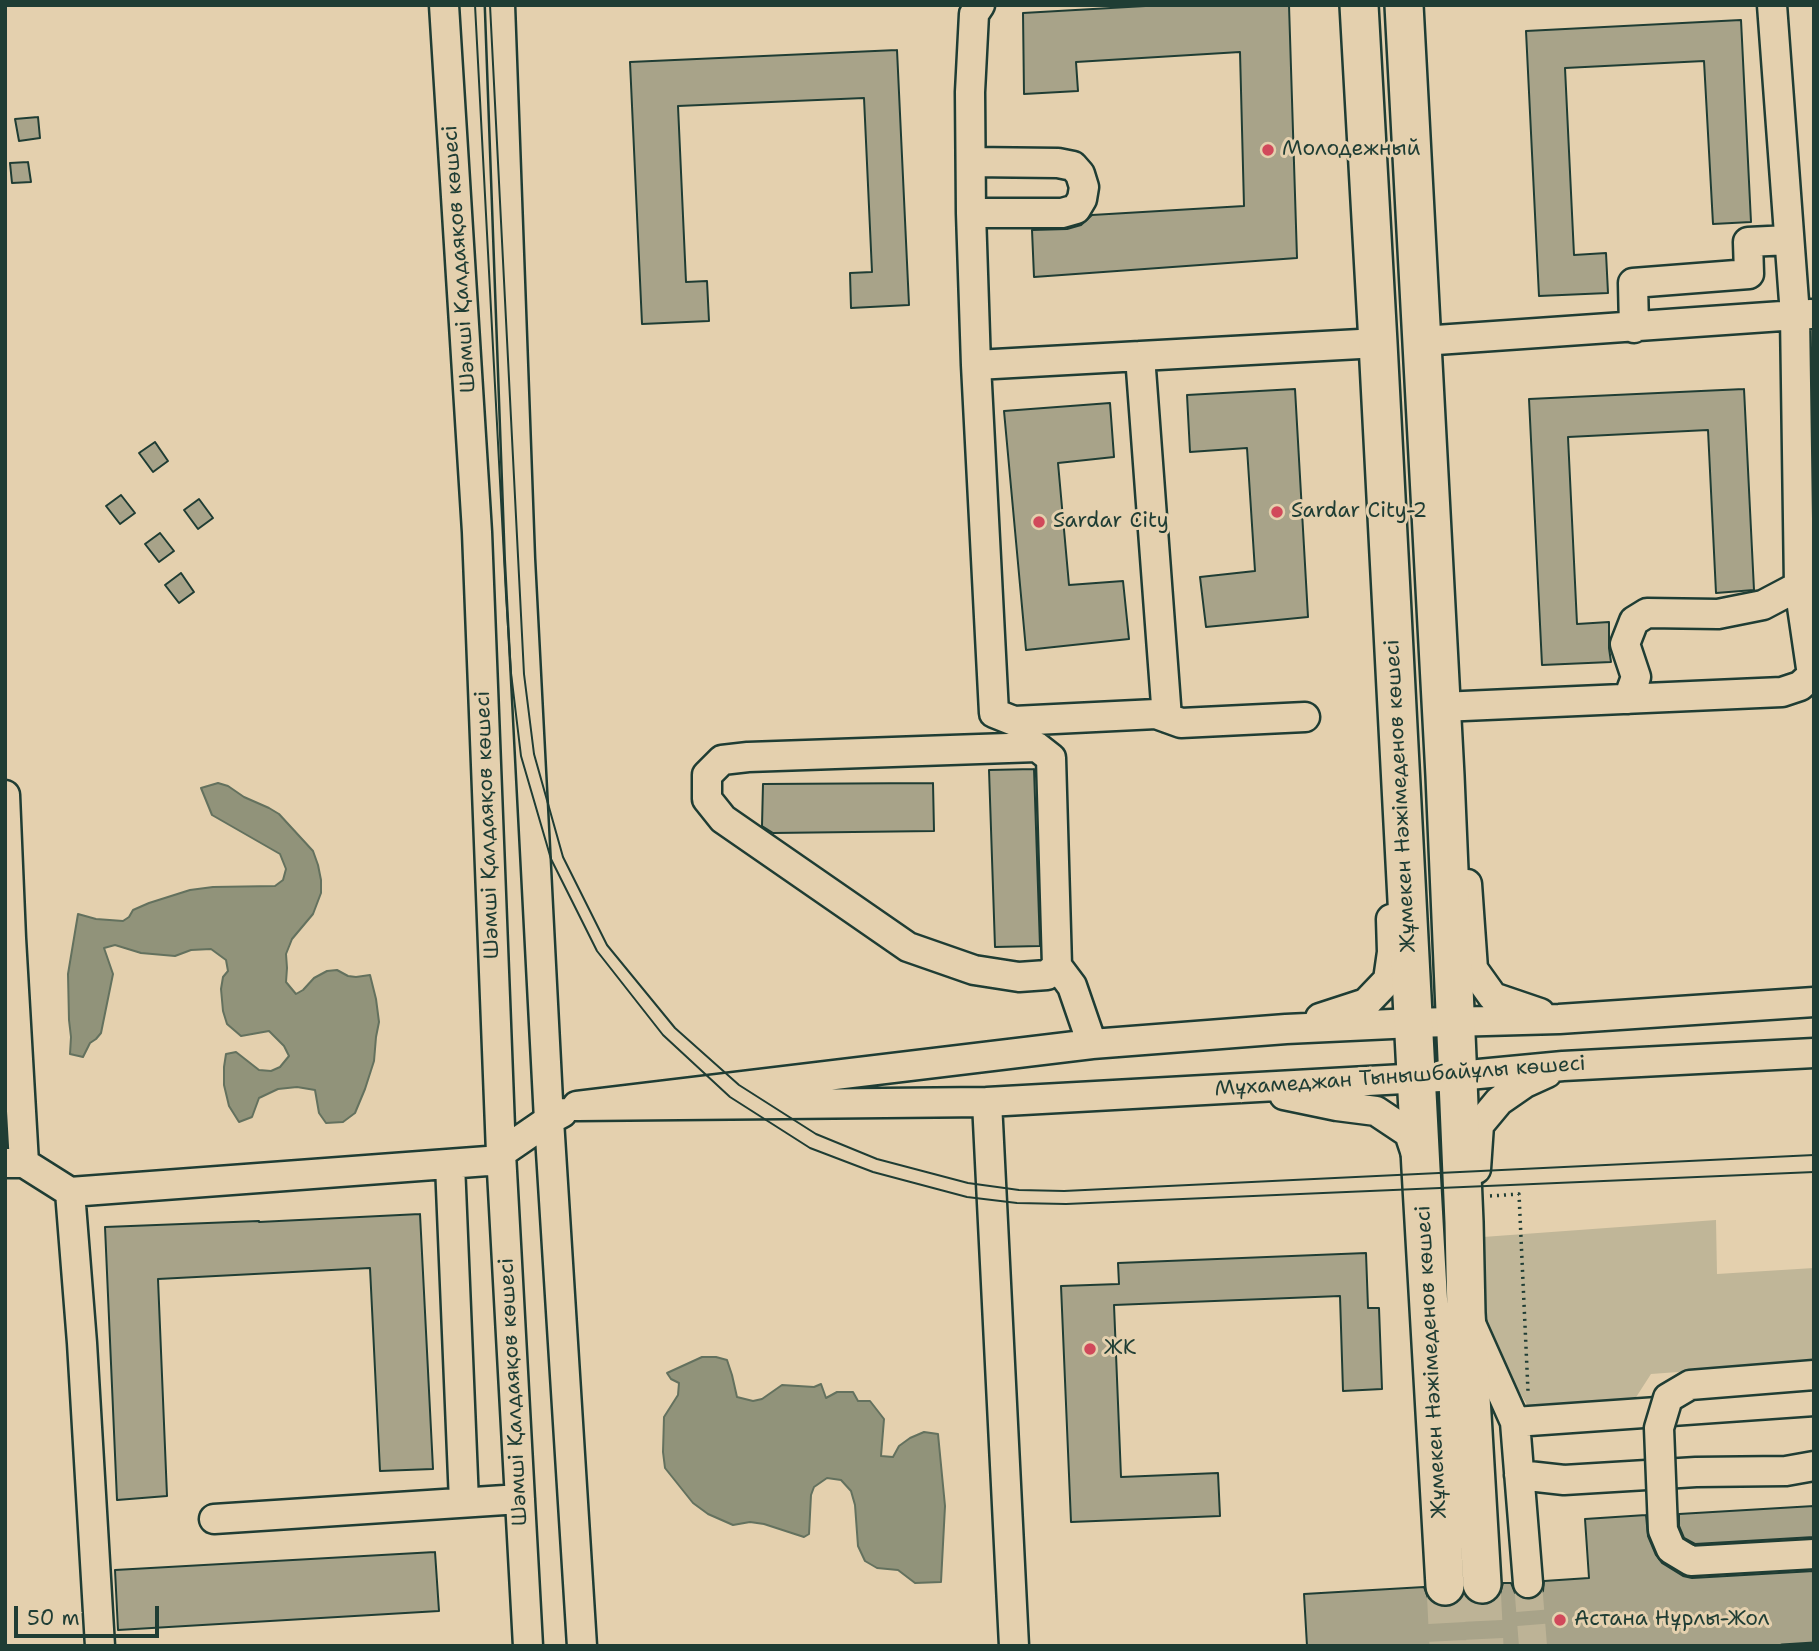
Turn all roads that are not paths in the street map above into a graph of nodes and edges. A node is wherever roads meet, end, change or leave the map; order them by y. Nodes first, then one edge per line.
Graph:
1 (444, 5) edge
2 (500, 5) edge
3 (980, 5) edge
4 (1359, 5) edge
5 (1404, 5) edge
6 (1772, 5) edge
7 (971, 162) junction
8 (971, 213) junction
9 (1789, 240) junction
10 (1804, 314) edge
11 (1634, 328) junction
12 (1422, 341) junction
13 (1378, 343) junction
14 (1140, 356) junction
15 (976, 365) junction
16 (1800, 586) junction
17 (1628, 699) junction
18 (1441, 708) junction
19 (994, 713) junction
20 (1305, 717) dead end
21 (1167, 718) junction
22 (994, 748) junction
23 (1445, 776) junction
24 (1401, 780) junction
25 (5, 795) edge
26 (1058, 966) junction
27 (1814, 1002) edge
28 (1559, 1019) junction
29 (1455, 1022) junction
30 (1413, 1023) junction
31 (1286, 1029) junction
32 (1092, 1044) junction
33 (1814, 1053) edge
34 (1563, 1066) junction
35 (1458, 1076) junction
36 (1416, 1078) junction
37 (1243, 1087) junction
38 (987, 1102) junction
39 (577, 1106) junction
40 (549, 1120) junction
41 (501, 1156) junction
42 (15, 1163) edge
43 (450, 1164) junction
44 (1420, 1169) junction
45 (70, 1192) junction
46 (1469, 1210) junction
47 (1466, 1314) junction
48 (1814, 1375) edge
49 (1814, 1401) edge
50 (1522, 1421) junction
51 (1814, 1466) edge
52 (1519, 1475) junction
53 (520, 1499) junction
54 (464, 1502) junction
55 (214, 1519) dead end
56 (1814, 1554) edge
57 (1528, 1583) tunnel mouth
58 (1482, 1584) tunnel mouth
59 (1445, 1586) tunnel mouth
60 (100, 1646) edge
61 (528, 1646) edge
62 (582, 1646) edge
63 (1014, 1646) edge

1 - 41 street, Шәмші Қалдаяқов көшесі
2 - 40 street, Шәмші Қалдаяқов көшесі
3 - 7 street
4 - 13 main road, Жұмекен Нәжімеденов көшесі
5 - 12 main road, Жұмекен Нәжімеденов көшесі
6 - 9 street
7 - 8 street
7 - 8 street
8 - 15 street
9 - 10 street
9 - 11 street
10 - 11 street
10 - 16 street
11 - 12 street
12 - 13 main road
12 - 18 main road, Жұмекен Нәжімеденов көшесі
13 - 14 street
13 - 24 main road, Жұмекен Нәжімеденов көшесі
14 - 15 street
14 - 21 street
15 - 19 street
16 - 17 street
16 - 17 street
17 - 18 street
18 - 23 main road, Жұмекен Нәжімеденов көшесі
19 - 21 street
19 - 22 street
20 - 21 street
22 - 26 street
22 - 26 street
23 - 28 street
23 - 29 main road, Жұмекен Нәжімеденов көшесі
24 - 30 main road, Жұмекен Нәжімеденов көшесі
24 - 31 street
25 - 42 street
26 - 32 street
27 - 28 street
28 - 29 street
29 - 30 street
29 - 35 main road, Жұмекен Нәжімеденов көшесі
30 - 31 street
30 - 36 main road, Жұмекен Нәжімеденов көшесі
31 - 32 street
32 - 39 street
33 - 34 street, Мұхамеджан Тынышбайұлы көшесі
34 - 35 street, Мұхамеджан Тынышбайұлы көшесі
34 - 46 street
35 - 36 street, Мұхамеджан Тынышбайұлы көшесі
35 - 46 main road, Жұмекен Нәжімеденов көшесі
36 - 37 street, Мұхамеджан Тынышбайұлы көшесі
36 - 44 main road, Жұмекен Нәжімеденов көшесі
37 - 38 street, Мұхамеджан Тынышбайұлы көшесі
37 - 44 street
38 - 39 street, Мұхамеджан Тынышбайұлы көшесі
38 - 63 street
39 - 40 street
40 - 41 street
40 - 62 street, Шәмші Қалдаяқов көшесі
41 - 43 street
41 - 53 street, Шәмші Қалдаяқов көшесі
42 - 45 street
43 - 45 street
43 - 54 street
44 - 59 main road, Жұмекен Нәжімеденов көшесі
45 - 60 street
46 - 47 main road, Жұмекен Нәжімеденов көшесі
47 - 50 street
47 - 58 main road, Жұмекен Нәжімеденов көшесі
48 - 56 street, bridge
49 - 50 street
50 - 52 street
51 - 52 street
52 - 57 street
53 - 54 street
53 - 61 street, Шәмші Қалдаяқов көшесі
54 - 55 street

